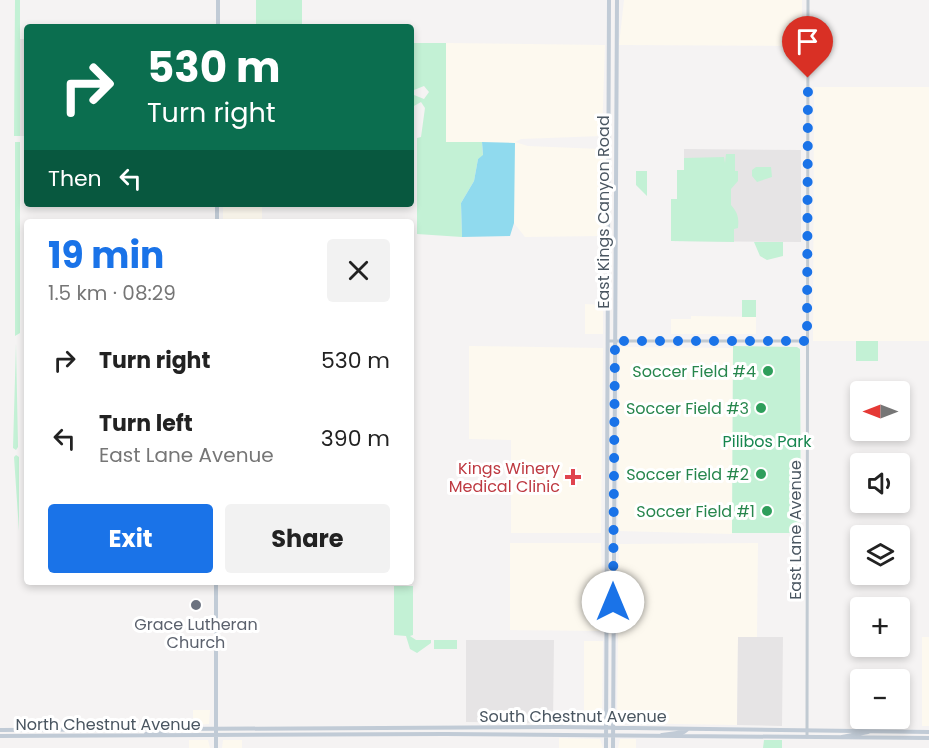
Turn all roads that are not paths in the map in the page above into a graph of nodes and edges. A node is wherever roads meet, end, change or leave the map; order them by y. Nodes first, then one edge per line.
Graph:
1 (218, 0) edge
2 (609, 0) edge
3 (617, 0) edge
4 (808, 0) edge
5 (218, 24) edge
6 (609, 341) junction
7 (615, 341) junction
8 (807, 341) junction
9 (216, 585) edge
10 (510, 728) junction
11 (606, 728) junction
12 (613, 728) junction
13 (688, 729) junction
14 (0, 730) edge
15 (167, 730) junction
16 (216, 730) junction
17 (807, 731) junction
18 (869, 732) junction
19 (929, 732) edge
20 (510, 734) junction
21 (606, 735) junction
22 (613, 735) junction
23 (0, 736) edge
24 (142, 736) junction
25 (216, 736) junction
26 (661, 736) junction
27 (807, 737) junction
28 (842, 738) junction
29 (929, 738) edge
30 (216, 748) edge
31 (606, 748) edge
32 (613, 748) edge

1 - 5 main road
2 - 6 main road, East Kings Canyon Road
3 - 7 main road, East Kings Canyon Road
4 - 8 street, East Lane Avenue
6 - 7 street
6 - 11 main road, East Kings Canyon Road
7 - 8 street
7 - 12 main road, East Kings Canyon Road
8 - 17 street, East Lane Avenue
9 - 16 main road
10 - 11 main road, South Chestnut Avenue
10 - 16 main road, South Chestnut Avenue
10 - 20 main road
11 - 12 main road, South Chestnut Avenue
11 - 21 main road, East Kings Canyon Road
12 - 13 main road, South Chestnut Avenue
12 - 22 main road, East Kings Canyon Road
13 - 17 main road, South Chestnut Avenue
13 - 26 main road
14 - 15 main road, North Chestnut Avenue
15 - 16 main road, North Chestnut Avenue
15 - 24 main road
16 - 25 main road
17 - 18 main road, South Chestnut Avenue
17 - 27 street, East Lane Avenue
18 - 19 main road, South Chestnut Avenue
18 - 28 main road
20 - 21 main road, South Chestnut Avenue
20 - 25 main road, South Chestnut Avenue
21 - 22 main road, South Chestnut Avenue
21 - 31 main road, East Kings Canyon Road
22 - 26 main road, South Chestnut Avenue
22 - 32 main road, East Kings Canyon Road
23 - 24 main road, North Chestnut Avenue
24 - 25 main road, North Chestnut Avenue
25 - 30 main road
26 - 27 main road, South Chestnut Avenue
27 - 28 main road, South Chestnut Avenue
28 - 29 main road, South Chestnut Avenue

